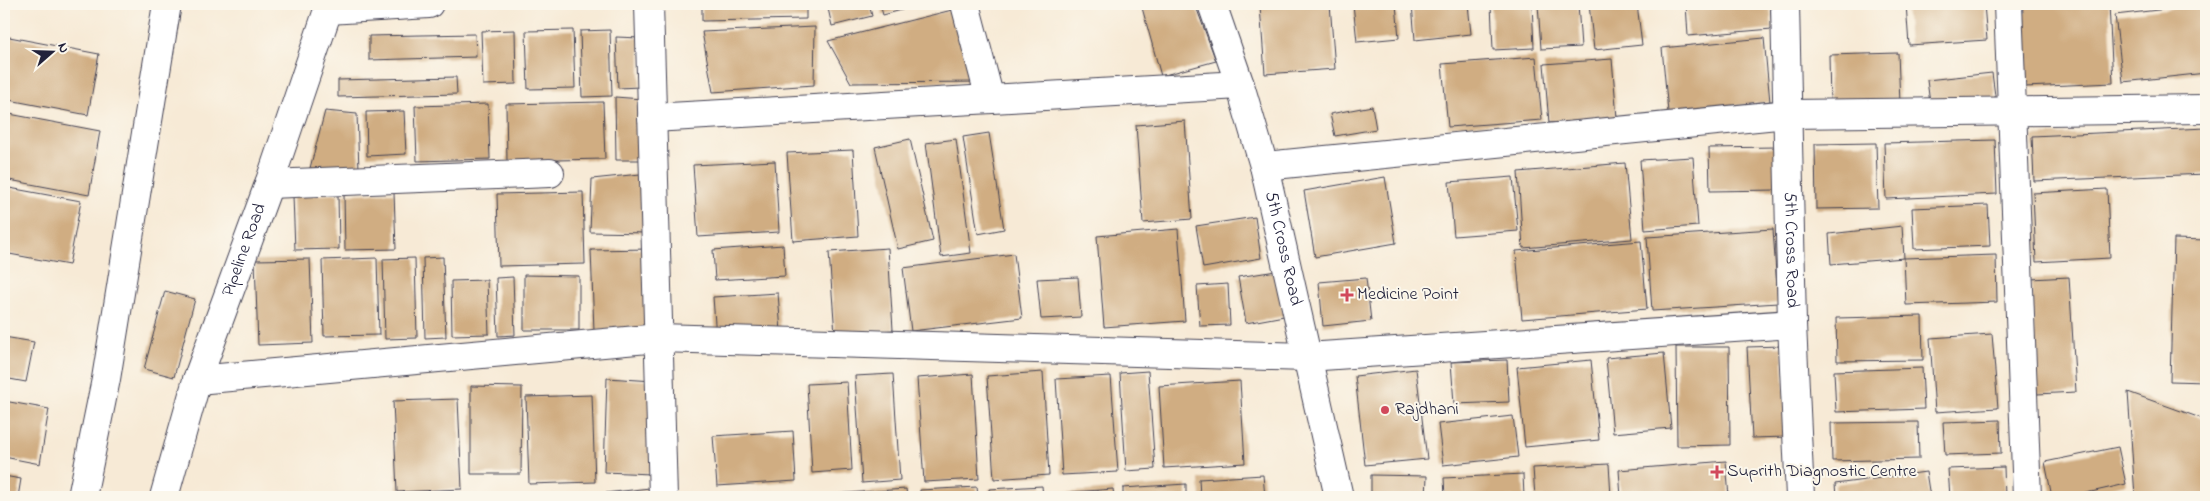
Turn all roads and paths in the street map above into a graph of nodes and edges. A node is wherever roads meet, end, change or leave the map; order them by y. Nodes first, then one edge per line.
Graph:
1 (167, 4) edge
2 (429, 4) edge
3 (649, 4) edge
4 (964, 4) edge
5 (1212, 4) edge
6 (1785, 4) edge
7 (2008, 4) edge
8 (329, 7) edge
9 (1240, 85) junction
10 (990, 99) junction
11 (2206, 109) edge
12 (2012, 112) junction
13 (1788, 114) junction
14 (652, 118) junction
15 (1264, 166) junction
16 (550, 173) dead end
17 (269, 184) junction
18 (1792, 324) junction
19 (659, 338) junction
20 (1307, 357) junction
21 (197, 380) junction
22 (82, 497) edge
23 (164, 497) edge
24 (663, 497) edge
25 (1339, 497) edge
26 (1800, 497) edge
27 (2027, 497) edge

1 - 22 street
2 - 8 street
3 - 14 street
4 - 10 street
5 - 9 street, 5th Cross Road
6 - 13 street, 5th Cross Road
7 - 12 street
8 - 17 street, Pipeline Road
9 - 10 street
9 - 15 street, 5th Cross Road
10 - 14 street
11 - 12 street
12 - 13 street
12 - 27 street
13 - 15 street
13 - 18 street, 5th Cross Road
14 - 19 street
15 - 20 street, 5th Cross Road
16 - 17 street
17 - 21 street, Pipeline Road
18 - 20 street
18 - 26 street, 5th Cross Road
19 - 20 street
19 - 21 street
19 - 24 street
20 - 25 street, 5th Cross Road
21 - 23 street, Pipeline Road

